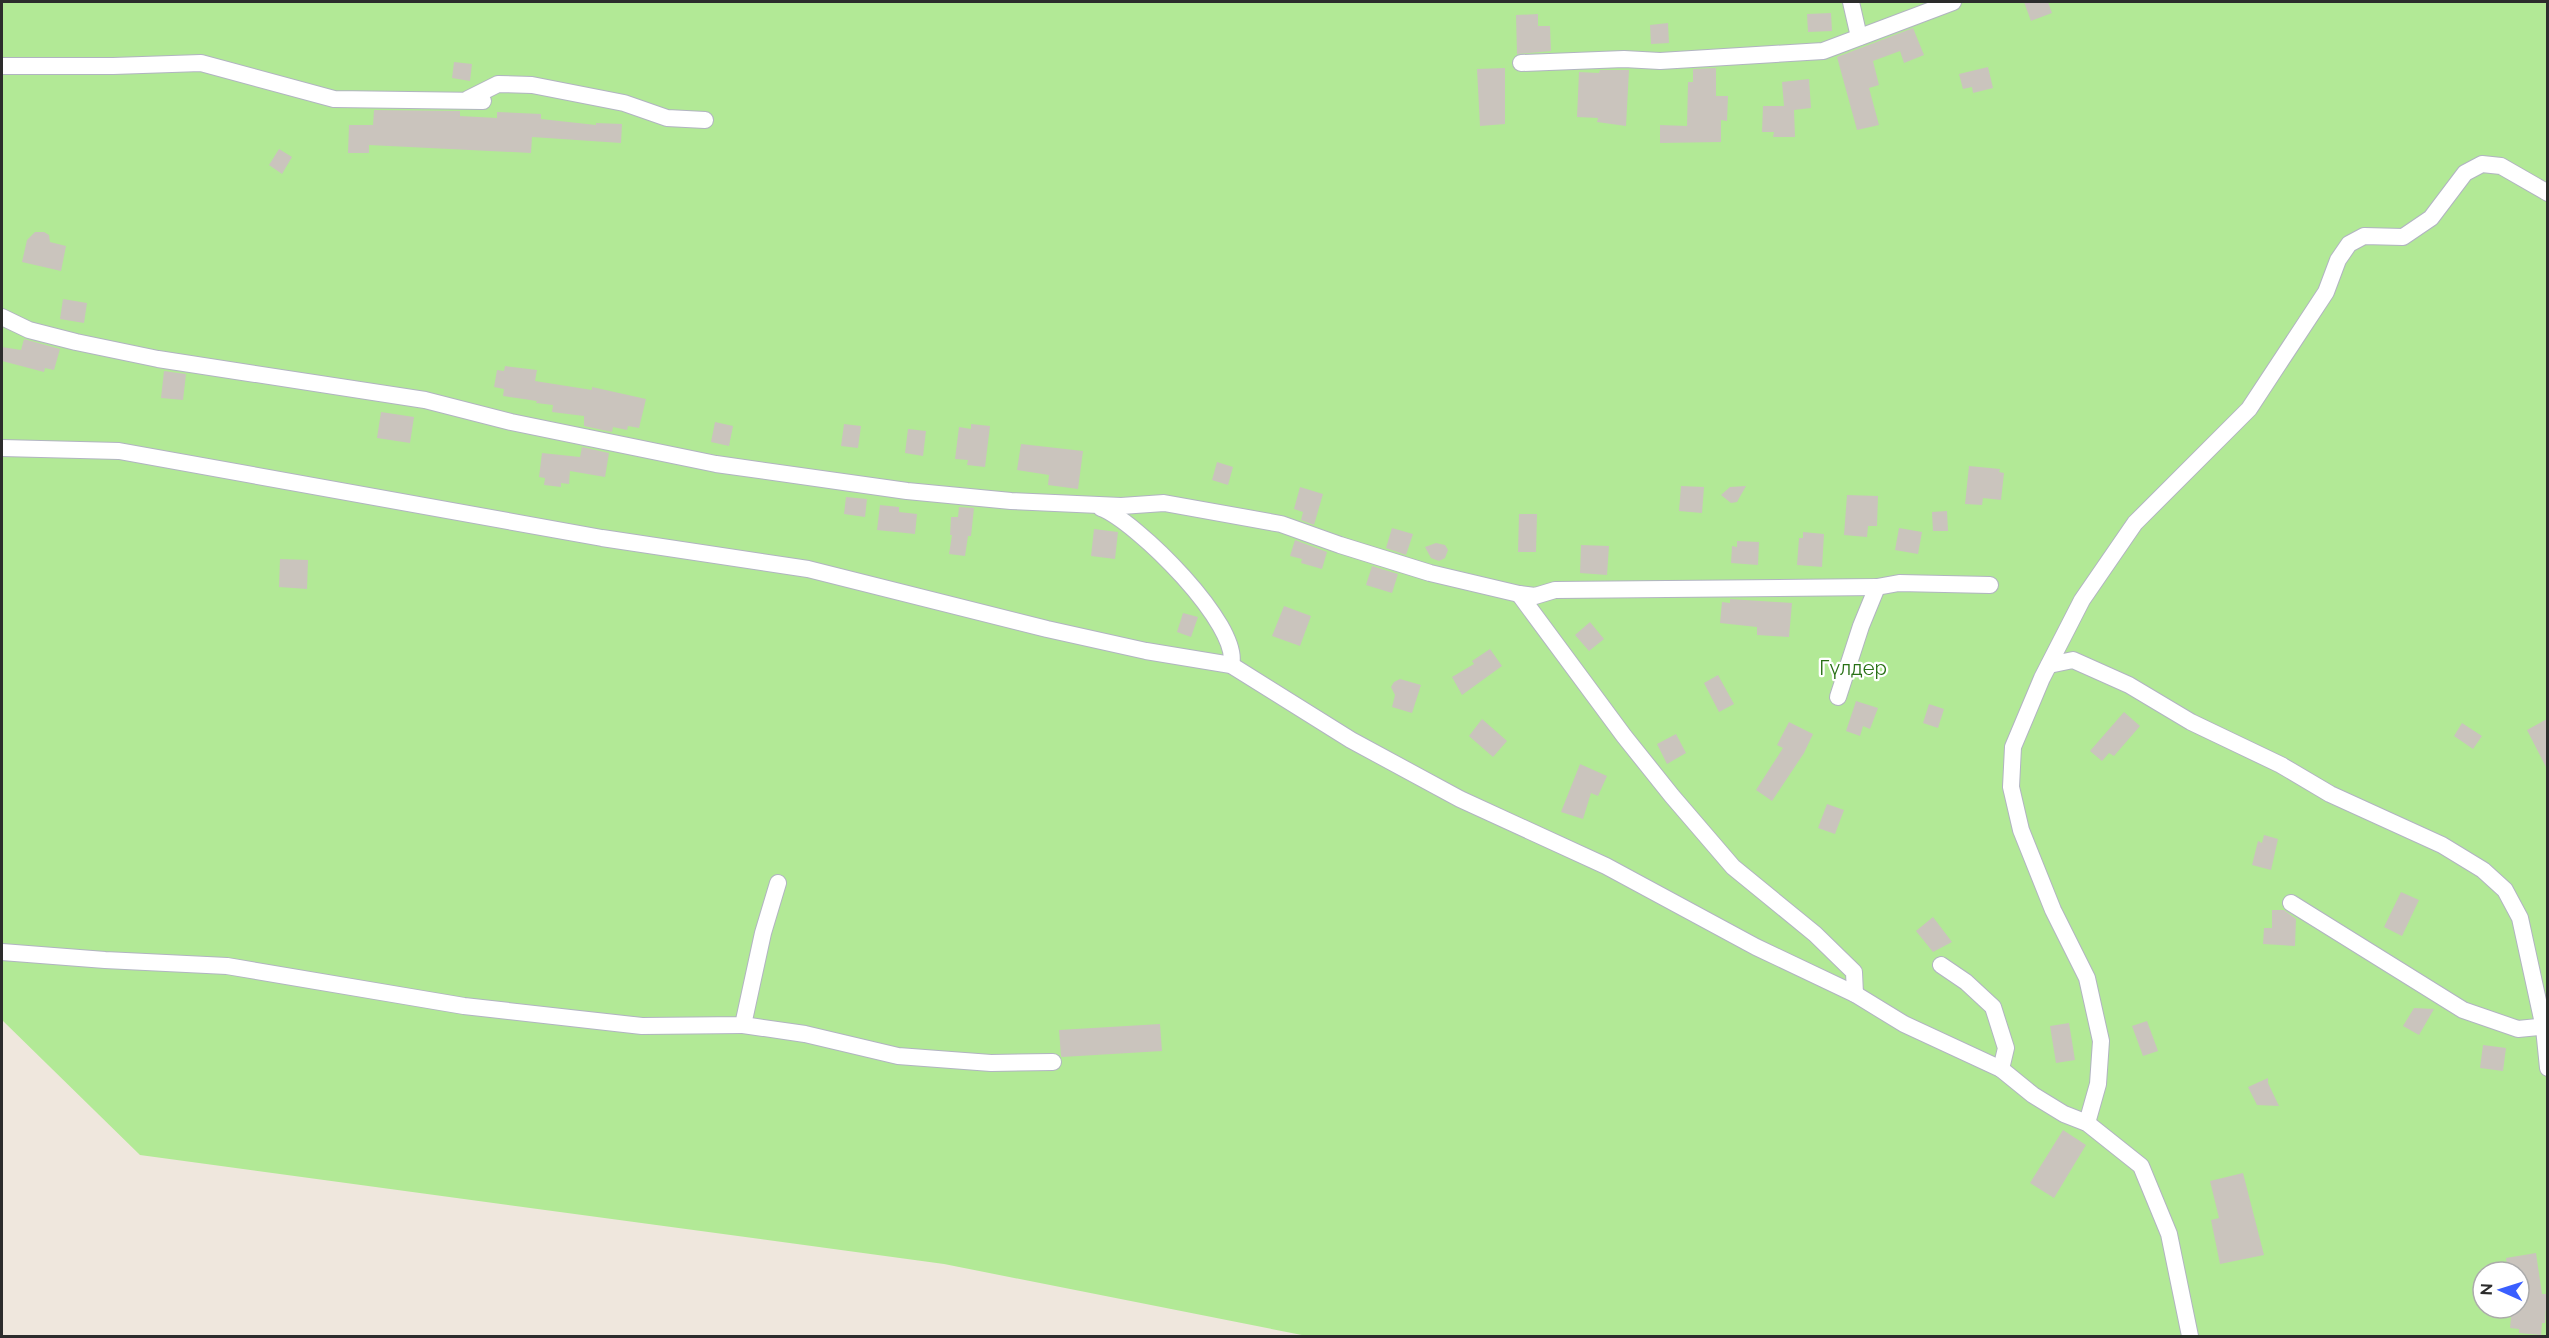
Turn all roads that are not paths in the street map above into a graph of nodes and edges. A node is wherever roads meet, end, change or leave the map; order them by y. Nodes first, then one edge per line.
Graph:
1 (1851, 2) edge
2 (1953, 2) edge
3 (1859, 37) junction
4 (1521, 63) dead end
5 (2, 66) edge
6 (483, 100) dead end
7 (465, 101) junction
8 (705, 120) dead end
9 (2547, 193) edge
10 (2, 317) edge
11 (2, 448) edge
12 (1094, 505) junction
13 (1990, 585) dead end
14 (1877, 587) junction
15 (1519, 594) junction
16 (1231, 665) junction
17 (2049, 665) junction
18 (1838, 698) dead end
19 (778, 883) dead end
20 (2291, 903) dead end
21 (2, 952) edge
22 (1941, 965) dead end
23 (1855, 994) junction
24 (743, 1025) junction
25 (2546, 1027) edge
26 (1053, 1062) dead end
27 (2547, 1068) edge
28 (2001, 1069) junction
29 (2087, 1123) junction
30 (2190, 1336) edge

1 - 3 street
2 - 3 street
3 - 4 street
5 - 7 street
6 - 7 street
7 - 8 street
9 - 17 street
10 - 12 street
11 - 16 street
12 - 15 street
12 - 16 street
13 - 14 street
14 - 15 street
14 - 18 street
15 - 23 street
16 - 23 street
17 - 25 street
17 - 29 street
19 - 24 street
20 - 25 street
21 - 24 street
22 - 28 street
23 - 28 street
24 - 26 street
25 - 27 street
28 - 29 street
29 - 30 street

